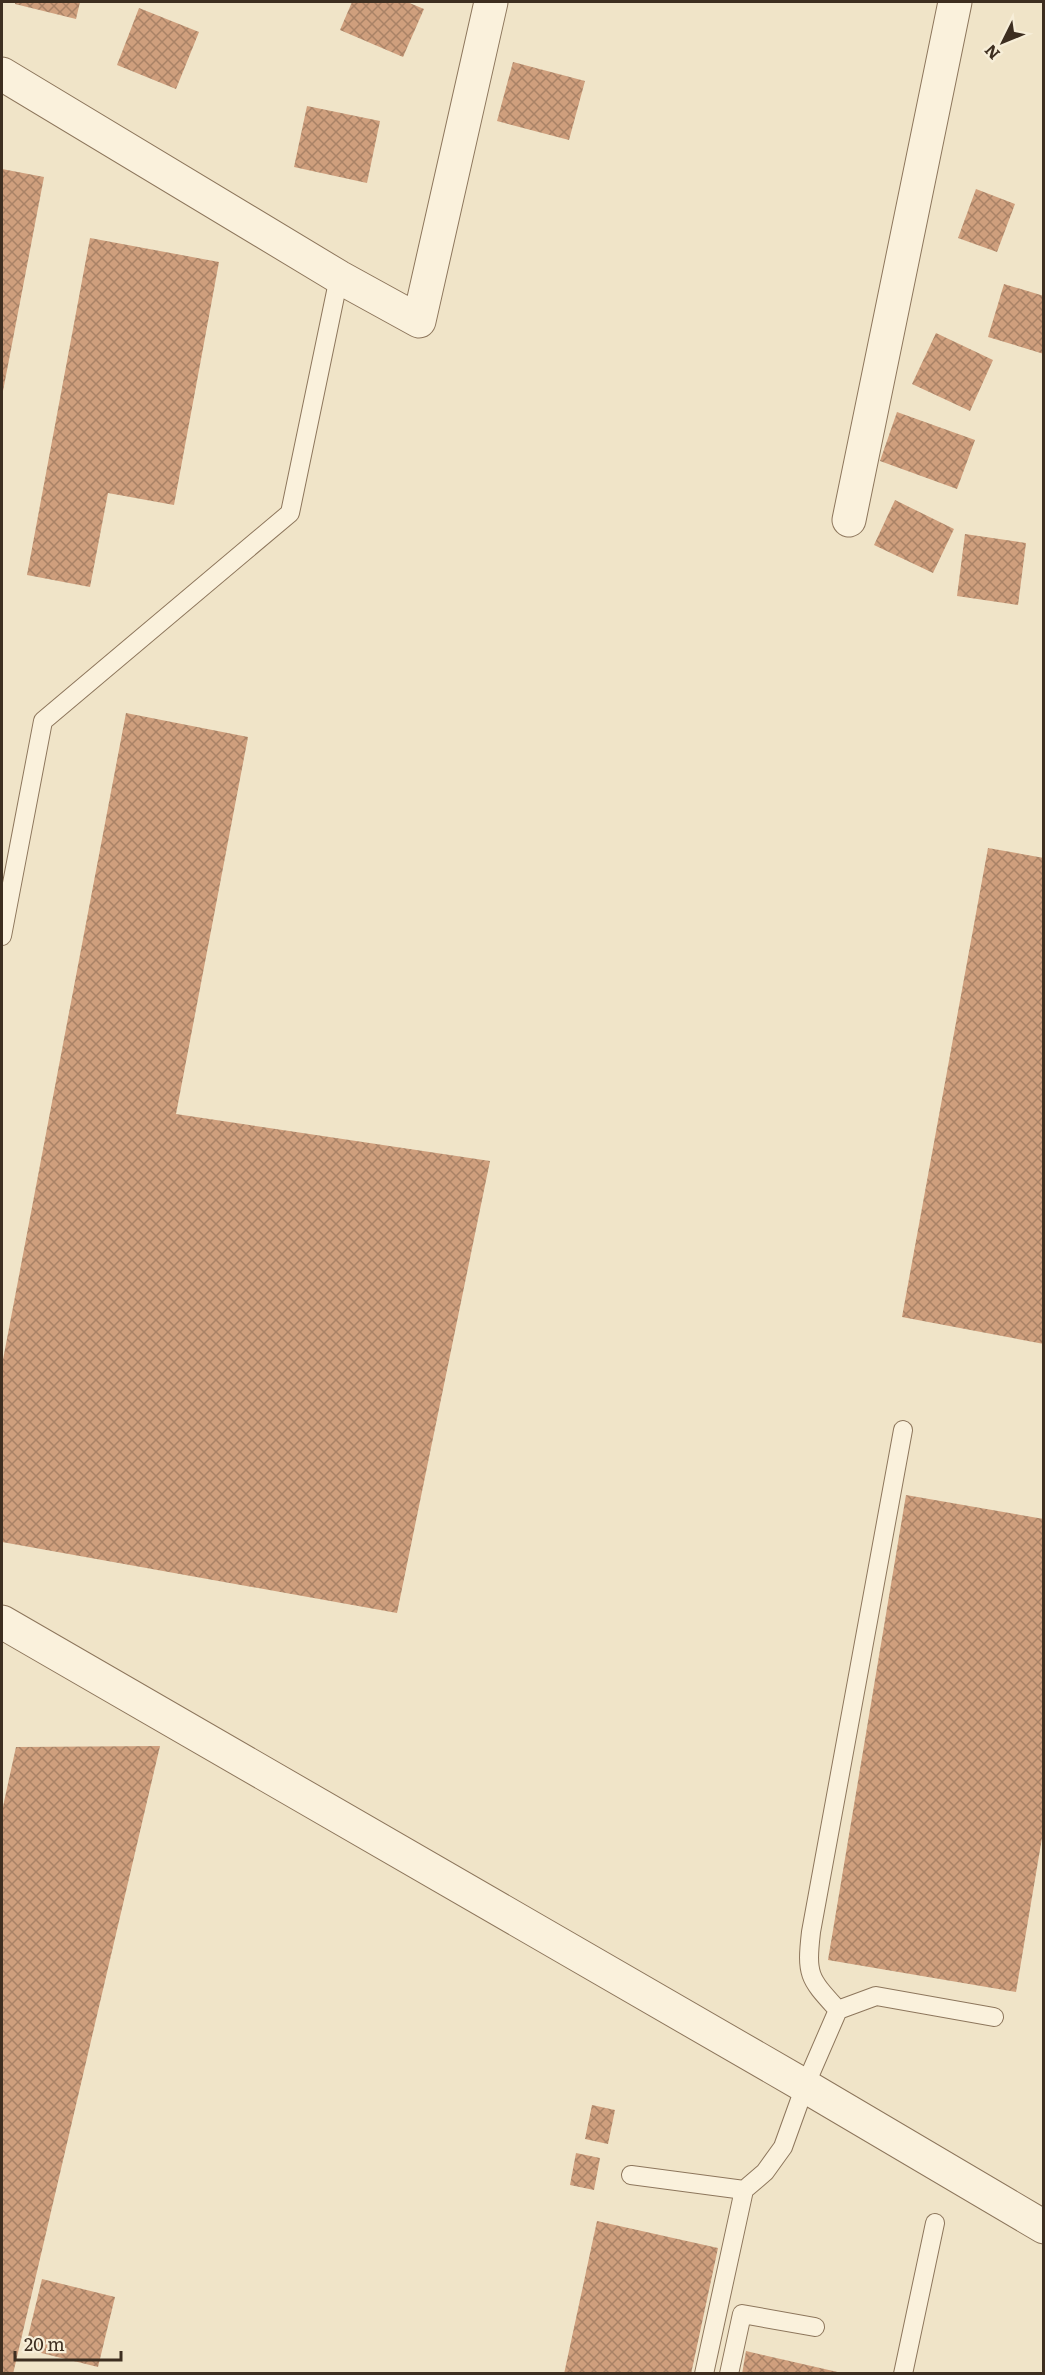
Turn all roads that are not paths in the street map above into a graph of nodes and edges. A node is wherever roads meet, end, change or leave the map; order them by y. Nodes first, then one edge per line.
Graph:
1 (491, 2) edge
2 (955, 2) edge
3 (2, 74) edge
4 (339, 277) junction
5 (849, 520) dead end
6 (2, 936) edge
7 (903, 1430) dead end
8 (2, 1622) edge
9 (838, 2010) junction
10 (994, 2018) dead end
11 (805, 2086) junction
12 (631, 2175) dead end
13 (744, 2190) junction
14 (934, 2223) dead end
15 (1044, 2228) edge
16 (815, 2327) dead end
17 (704, 2373) edge
18 (729, 2373) edge
19 (903, 2373) edge

1 - 4 street
2 - 5 street
3 - 4 street
4 - 6 lane
7 - 9 lane
8 - 11 street
9 - 10 lane
9 - 11 lane
11 - 13 lane
11 - 15 street
12 - 13 lane
13 - 17 lane
14 - 19 lane
16 - 18 lane

